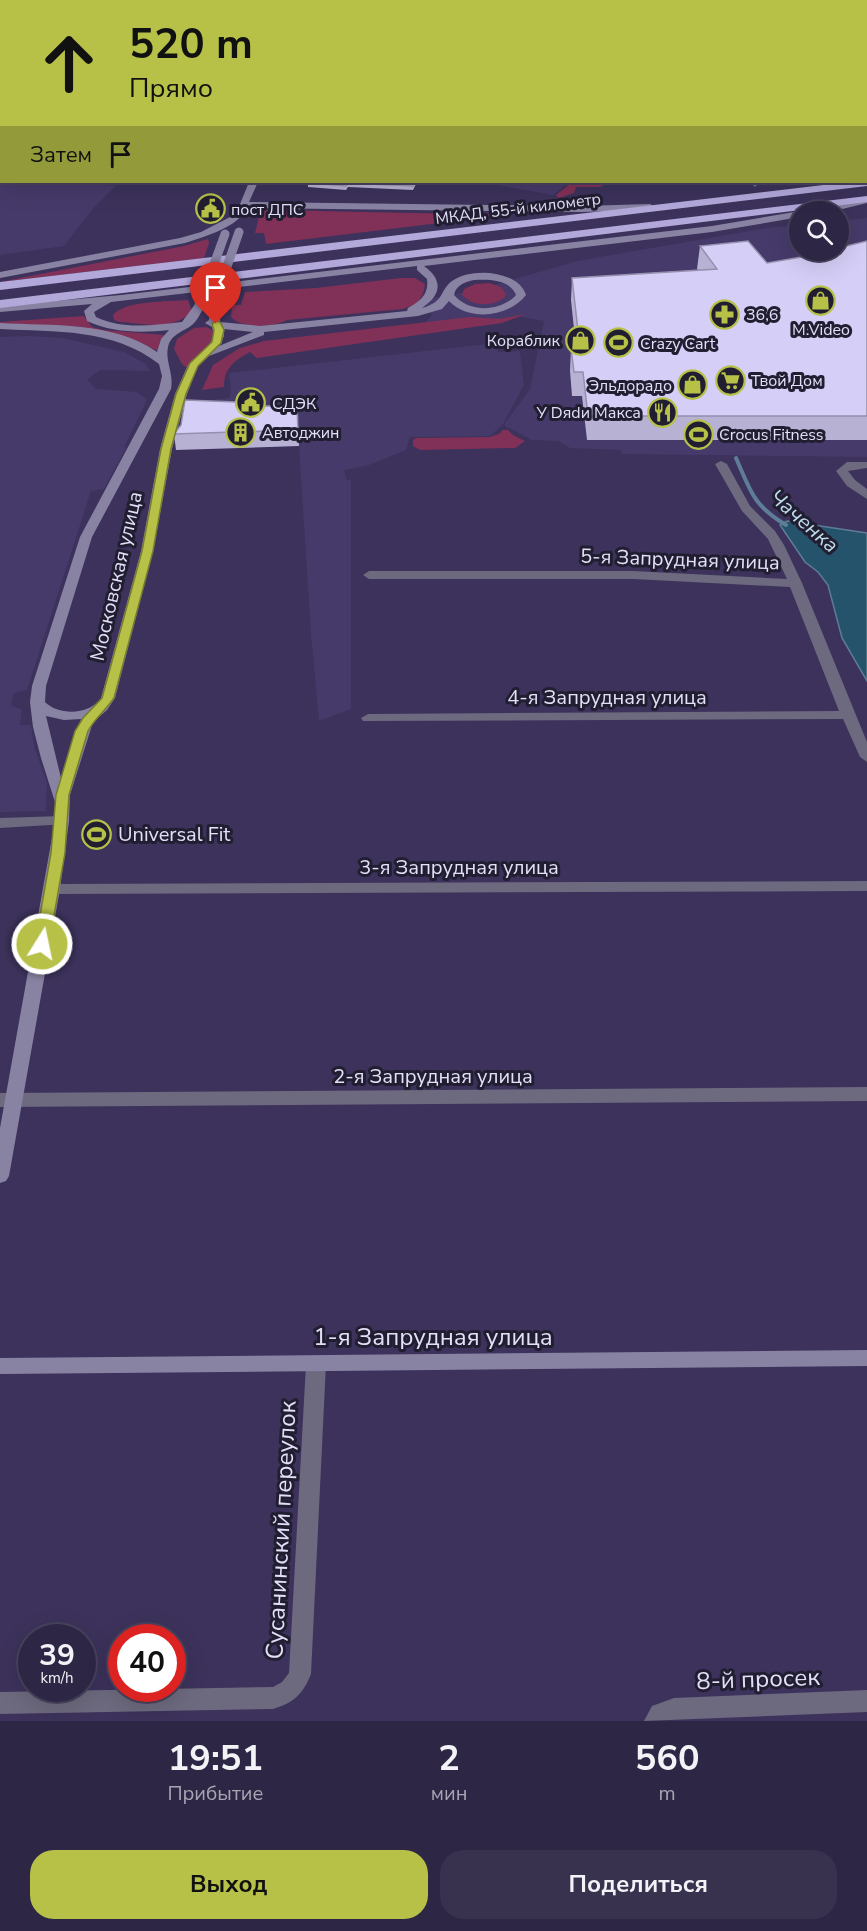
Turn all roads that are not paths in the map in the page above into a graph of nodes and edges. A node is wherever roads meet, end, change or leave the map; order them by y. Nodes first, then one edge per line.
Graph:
1 (253, 183) edge
2 (867, 183) edge
3 (867, 200) edge
4 (849, 204) edge
5 (692, 205) junction
6 (243, 206) junction
7 (238, 216) junction
8 (789, 216) edge
9 (215, 228) junction
10 (231, 231) junction
11 (532, 250) junction
12 (370, 268) junction
13 (421, 268) junction
14 (0, 275) edge
15 (502, 279) junction
16 (447, 284) junction
17 (0, 286) edge
18 (121, 298) junction
19 (0, 304) edge
20 (0, 309) edge
21 (474, 310) junction
22 (379, 317) junction
23 (187, 323) junction
24 (216, 324) junction
25 (0, 326) edge
26 (275, 328) junction
27 (204, 355) junction
28 (165, 363) junction
29 (191, 369) junction
30 (721, 464) dead end
31 (867, 465) edge
32 (867, 495) edge
33 (369, 575) dead end
34 (796, 583) junction
35 (37, 702) junction
36 (96, 711) junction
37 (847, 715) junction
38 (368, 718) dead end
39 (867, 758) edge
40 (62, 802) junction
41 (62, 821) junction
42 (0, 823) edge
43 (867, 886) edge
44 (52, 889) junction
45 (867, 1094) edge
46 (7, 1100) edge
47 (0, 1176) edge
48 (867, 1358) edge
49 (316, 1364) junction
50 (0, 1366) edge
51 (867, 1701) edge
52 (0, 1703) edge
53 (655, 1721) edge

1 - 6 street
2 - 5 highway, МКАД, 55-й километр
3 - 4 street
3 - 19 highway, МКАД, 55-й километр
5 - 6 street
5 - 17 highway, МКАД, 55-й километр
6 - 7 street
7 - 9 street
7 - 10 street
8 - 11 street
9 - 10 street
9 - 14 street
10 - 23 street, bridge
10 - 24 street, bridge
11 - 12 street
11 - 15 street
12 - 13 street
12 - 18 street
13 - 16 street
13 - 22 street
15 - 16 street
15 - 21 street
16 - 21 street
16 - 22 street
18 - 20 street
18 - 23 street
21 - 22 street
22 - 26 street
23 - 24 street
23 - 28 street
24 - 26 street
24 - 27 street
25 - 28 street
26 - 27 street
27 - 29 street, Московская улица
28 - 29 street
28 - 35 street, Московская улица
29 - 36 street, Московская улица
30 - 34 street
31 - 32 street
33 - 34 street, 5-я Запрудная улица
34 - 37 street
35 - 36 street
35 - 40 street, Московская улица
36 - 40 street, Московская улица
37 - 38 street, 4-я Запрудная улица
37 - 39 street
40 - 41 street, Московская улица
41 - 42 street
41 - 44 street, Московская улица
43 - 44 street, 3-я Запрудная улица
44 - 46 street, Московская улица
45 - 46 street, 2-я Запрудная улица
46 - 47 street, Московская улица
48 - 49 street, 1-я Запрудная улица
49 - 50 street, 1-я Запрудная улица
49 - 52 street, Сусанинский переулок
51 - 53 street, 8-й просек

